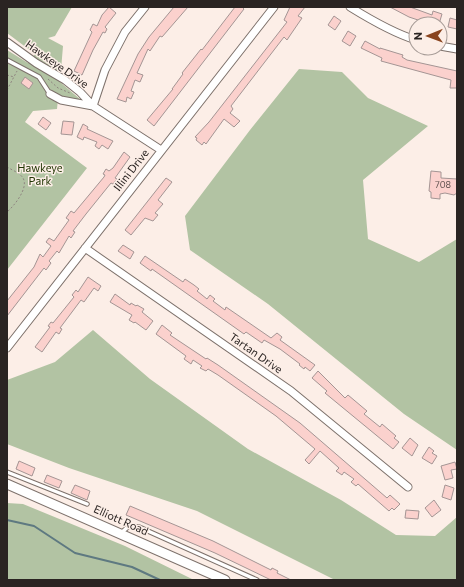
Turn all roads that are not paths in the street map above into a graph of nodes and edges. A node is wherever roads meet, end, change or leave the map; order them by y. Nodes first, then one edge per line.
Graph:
1 (145, 7) edge
2 (274, 7) edge
3 (350, 7) edge
4 (408, 37) edge
5 (7, 42) edge
6 (7, 60) edge
7 (50, 94) joint
8 (93, 106) junction
9 (161, 150) junction
10 (85, 248) junction
11 (7, 348) edge
12 (7, 472) edge
13 (7, 484) edge
14 (408, 487) dead end
15 (87, 504) dead end
16 (121, 533) junction
17 (225, 580) edge
18 (257, 580) edge

1 - 8 street
2 - 9 street, Illini Drive
3 - 4 street
5 - 8 street, Hawkeye Drive
6 - 7 lane
7 - 8 street, Hawkeye Drive
8 - 9 street, Hawkeye Drive
9 - 10 street, Illini Drive
10 - 11 street, Illini Drive
10 - 14 street, Tartan Drive
12 - 15 lane
13 - 16 street, Elliott Road
16 - 17 street, Elliott Road
16 - 18 lane

